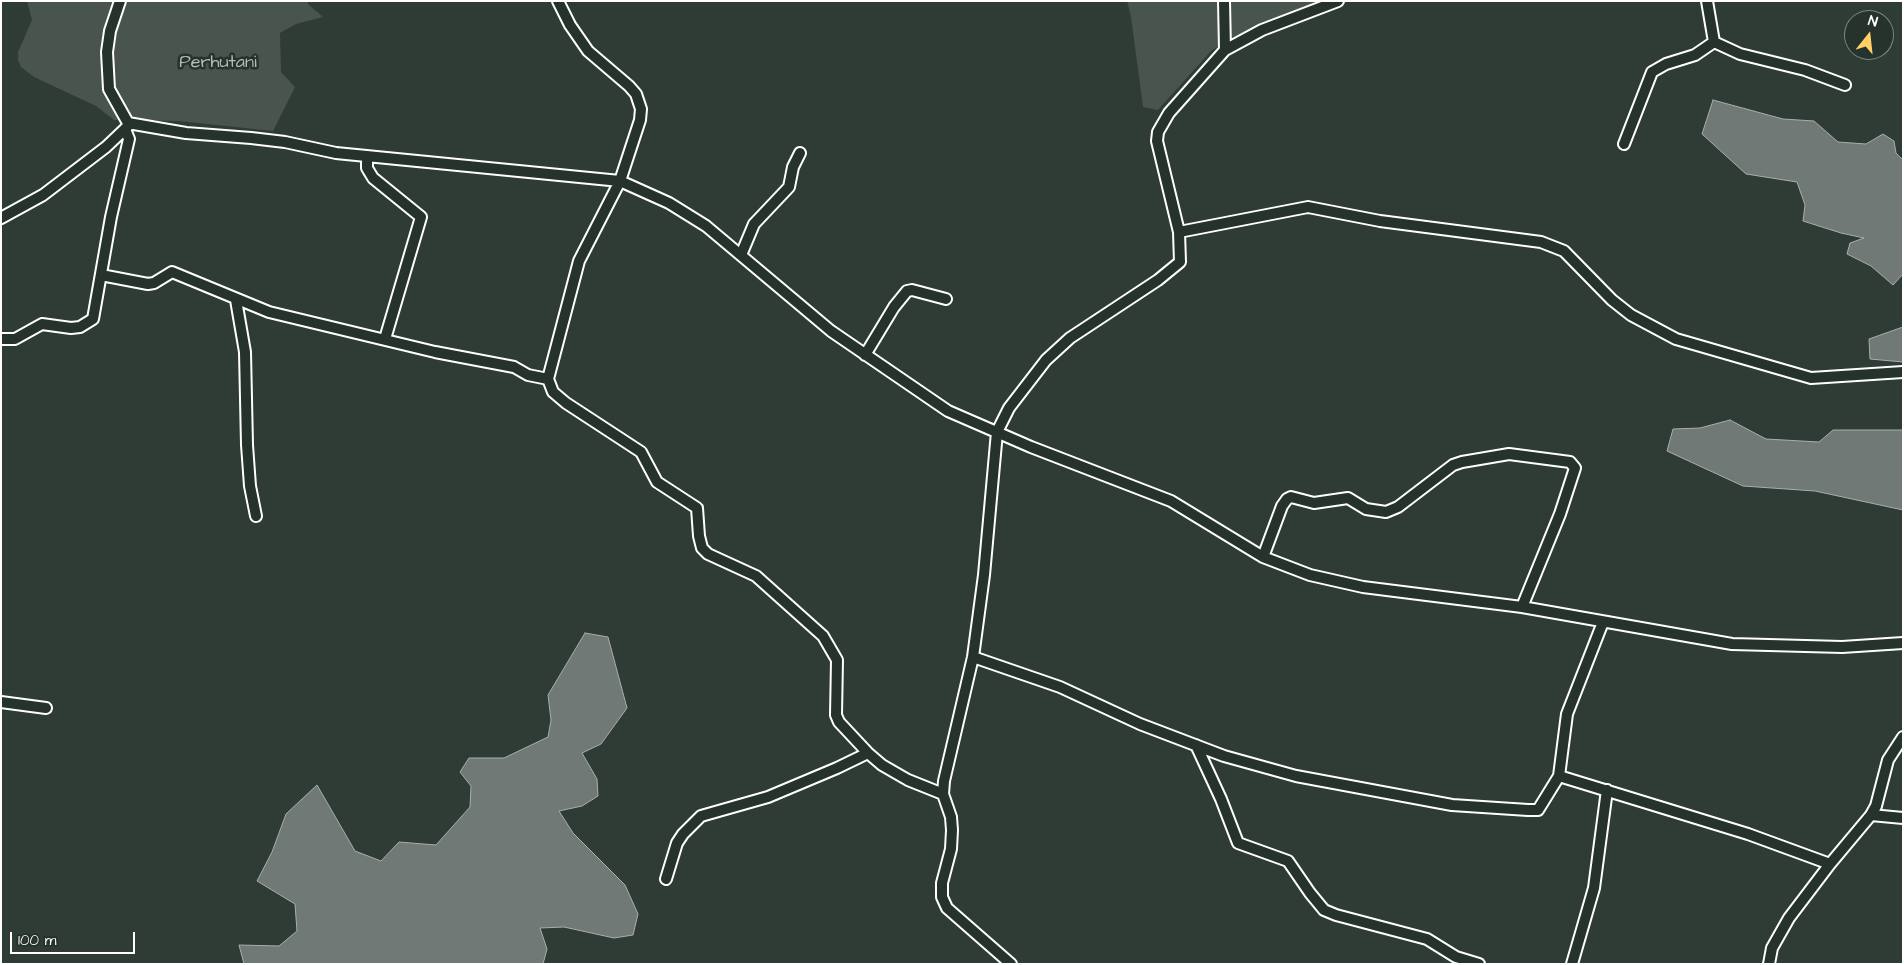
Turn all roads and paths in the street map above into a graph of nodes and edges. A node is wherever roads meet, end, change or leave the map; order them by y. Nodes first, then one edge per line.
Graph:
1 (120, 1) edge
2 (558, 1) edge
3 (1224, 1) edge
4 (1338, 1) edge
5 (1707, 1) edge
6 (1714, 42) junction
7 (1225, 50) junction
8 (1846, 85) dead end
9 (126, 126) junction
10 (1624, 144) dead end
11 (800, 153) dead end
12 (367, 156) junction
13 (620, 181) junction
14 (1, 218) edge
15 (1180, 232) junction
16 (741, 255) junction
17 (101, 274) junction
18 (946, 299) dead end
19 (236, 300) junction
20 (1, 339) edge
21 (385, 339) junction
22 (865, 355) junction
23 (1903, 372) edge
24 (548, 379) junction
25 (997, 432) junction
26 (256, 516) dead end
27 (1263, 557) junction
28 (1522, 607) junction
29 (1603, 622) junction
30 (1903, 643) edge
31 (974, 658) junction
32 (1, 702) edge
33 (46, 708) dead end
34 (1903, 737) edge
35 (1196, 745) junction
36 (868, 753) junction
37 (1559, 776) junction
38 (1607, 790) junction
39 (943, 794) junction
40 (1871, 815) junction
41 (1903, 818) edge
42 (1830, 864) junction
43 (666, 879) dead end
44 (1011, 964) edge
45 (1479, 964) edge
46 (1572, 964) edge
47 (1769, 964) edge

1 - 9 street
2 - 13 street
3 - 7 street
4 - 7 street
5 - 6 street
6 - 8 street
6 - 10 street
7 - 15 street
9 - 12 street
9 - 14 street
9 - 17 street
11 - 16 street
12 - 13 street
12 - 21 street
13 - 16 street
13 - 24 street
15 - 23 street
15 - 25 street
16 - 22 street
17 - 19 street
17 - 20 street
18 - 22 street
19 - 21 street
19 - 26 street
21 - 24 street
22 - 25 street
24 - 36 street
25 - 27 street
25 - 31 street
27 - 28 street
27 - 28 street
28 - 29 street
29 - 30 street
29 - 37 street
31 - 35 street
31 - 39 street
32 - 33 street
34 - 40 street
35 - 37 street
35 - 45 street
36 - 39 street
36 - 43 street
37 - 38 street
38 - 42 street
38 - 46 street
39 - 44 street
40 - 41 street
40 - 42 street
42 - 47 street

